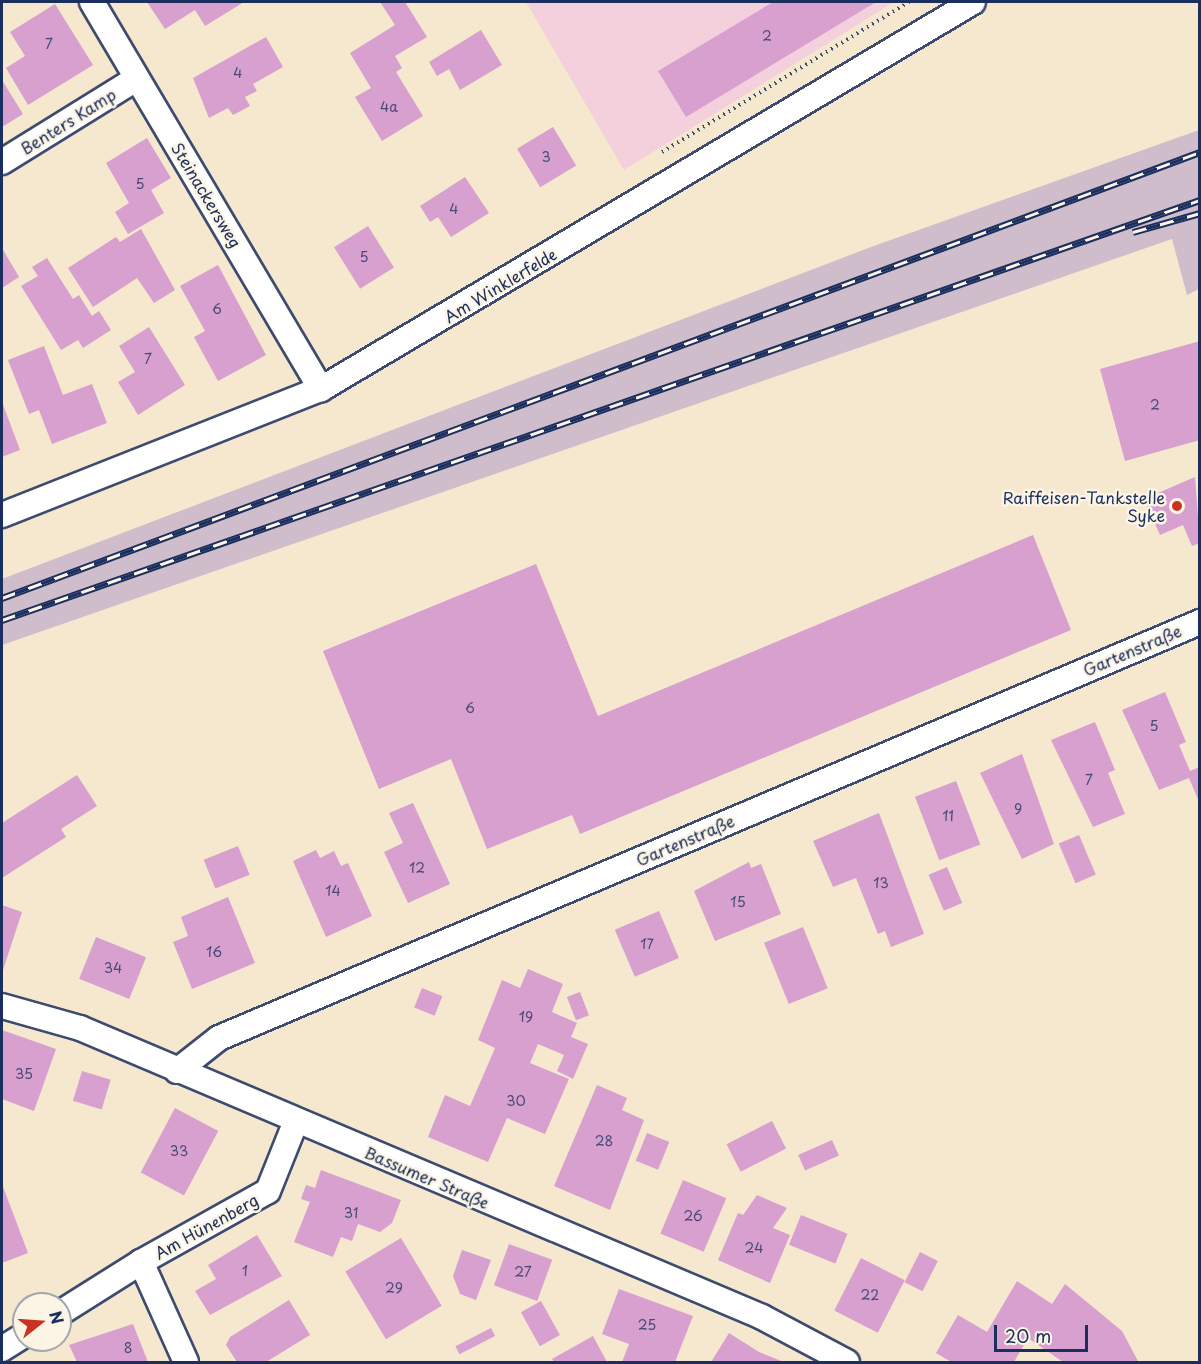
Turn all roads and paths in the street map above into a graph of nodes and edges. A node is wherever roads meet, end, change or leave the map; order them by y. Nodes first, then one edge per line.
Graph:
1 (92, 2) edge
2 (909, 2) edge
3 (973, 2) edge
4 (134, 80) junction
5 (656, 158) dead end
6 (2, 162) edge
7 (321, 389) junction
8 (2, 515) edge
9 (1200, 622) edge
10 (2, 1006) edge
11 (177, 1071) junction
12 (296, 1121) junction
13 (141, 1262) junction
14 (72, 1305) edge
15 (186, 1362) edge
16 (847, 1362) edge

1 - 4 street, Steinackersweg
2 - 5 path
3 - 7 street, Am Winklerfelde
4 - 6 street, Benters Kamp
4 - 7 street, Steinackersweg
7 - 8 street, Am Winklerfelde
9 - 11 street, Gartenstraße
10 - 11 street, Bassumer Straße
11 - 12 street, Bassumer Straße
12 - 13 street, Am Hünenberg
12 - 16 street, Bassumer Straße
13 - 14 street, Am Hünenberg
13 - 15 street, Am Hünenberg

